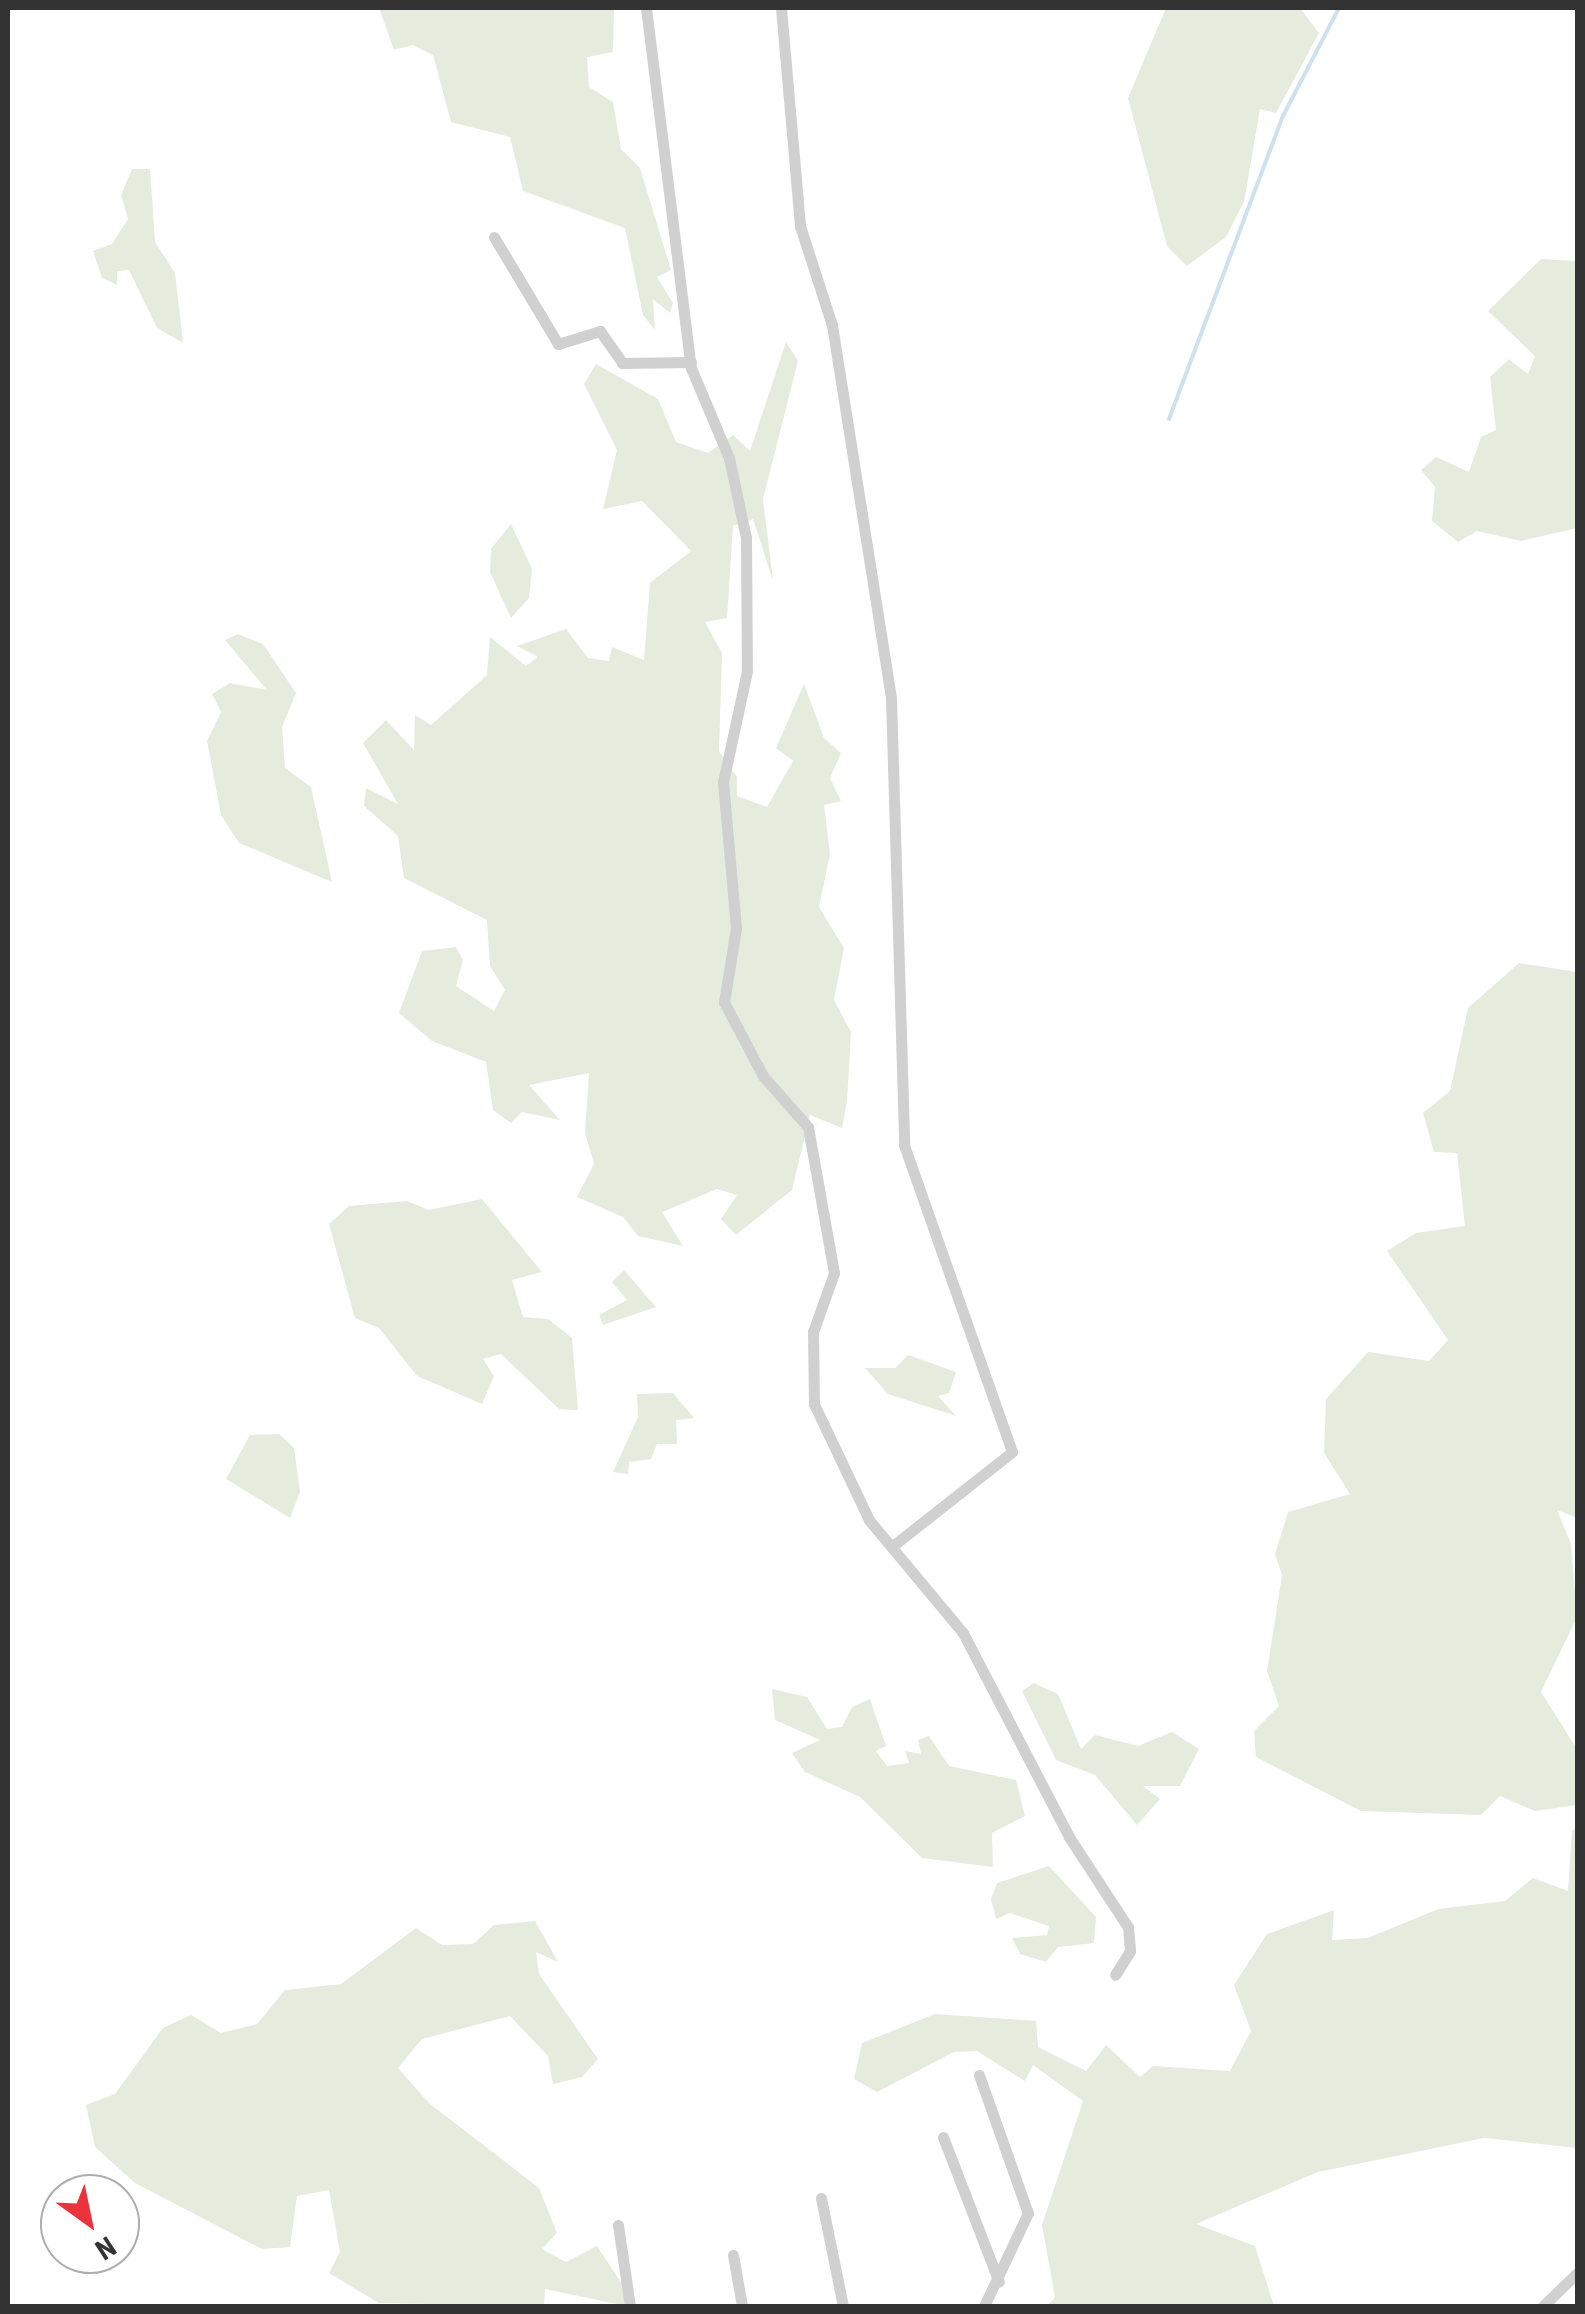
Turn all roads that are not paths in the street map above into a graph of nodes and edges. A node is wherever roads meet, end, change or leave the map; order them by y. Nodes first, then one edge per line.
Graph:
1 (646, 8) edge
2 (781, 8) edge
3 (494, 237) dead end
4 (691, 362) junction
5 (895, 1544) junction
6 (1115, 1976) dead end
7 (979, 2075) dead end
8 (943, 2137) dead end
9 (821, 2198) dead end
10 (618, 2226) dead end
11 (733, 2255) dead end
12 (1578, 2272) edge
13 (999, 2282) junction
14 (630, 2306) edge
15 (742, 2306) edge
16 (842, 2306) edge
17 (984, 2306) edge
18 (1544, 2306) edge

1 - 4 street
2 - 5 street
3 - 4 street
4 - 5 street
5 - 6 street
7 - 13 street
8 - 13 street
9 - 16 street
10 - 14 street
11 - 15 street
12 - 18 street
13 - 17 street

